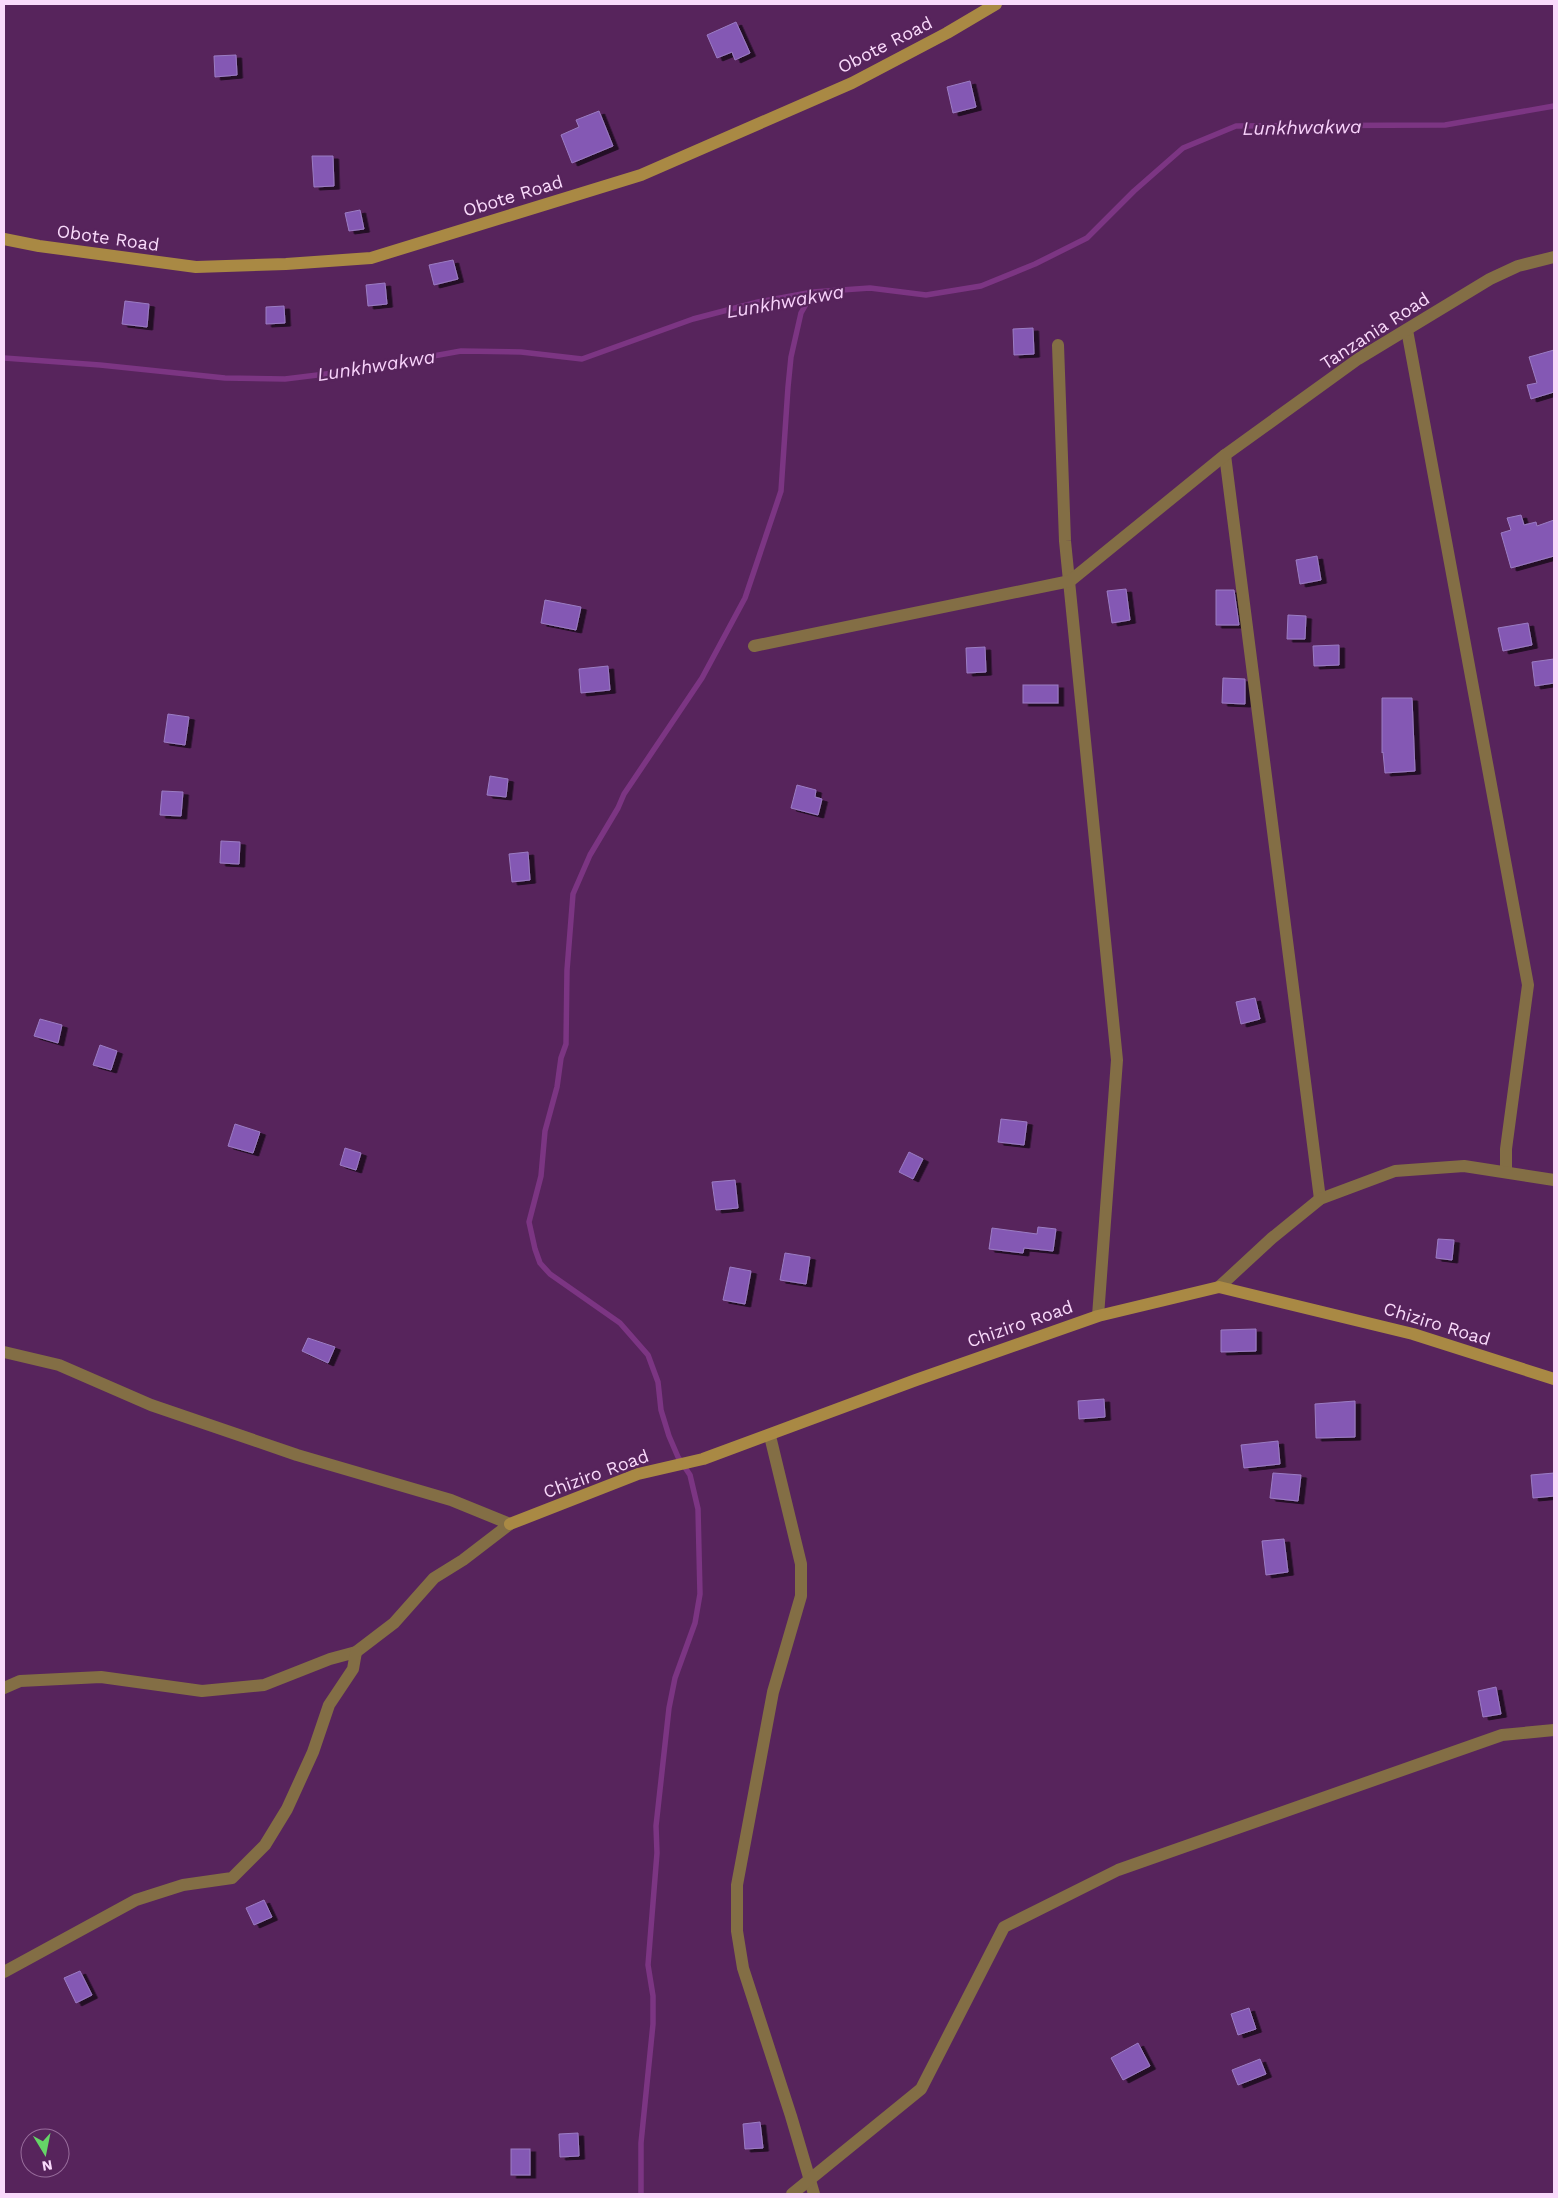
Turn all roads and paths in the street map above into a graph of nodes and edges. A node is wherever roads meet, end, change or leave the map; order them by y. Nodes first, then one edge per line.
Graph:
1 (996, 4) edge
2 (4, 239) edge
3 (1554, 257) edge
4 (1407, 330) junction
5 (1058, 345) dead end
6 (1225, 455) junction
7 (1070, 582) junction
8 (754, 646) dead end
9 (1506, 1172) junction
10 (1554, 1180) edge
11 (1320, 1199) junction
12 (1219, 1287) junction
13 (1098, 1316) junction
14 (4, 1352) edge
15 (1554, 1379) edge
16 (770, 1436) junction
17 (510, 1524) junction
18 (356, 1652) junction
19 (4, 1688) edge
20 (1554, 1730) edge
21 (4, 1972) edge
22 (810, 2180) junction
23 (792, 2194) edge
24 (814, 2194) edge

1 - 2 street, Obote Road
3 - 4 street, Tanzania Road
4 - 6 street, Tanzania Road
4 - 9 street
5 - 7 street
6 - 7 street, Tanzania Road
6 - 11 street
7 - 8 street
7 - 13 street
9 - 10 street
9 - 11 street
11 - 12 street
12 - 13 street, Chiziro Road
12 - 15 street, Chiziro Road
13 - 16 street, Chiziro Road
14 - 17 street
16 - 17 street, Chiziro Road
16 - 22 street
17 - 18 street
18 - 19 street
18 - 21 street
20 - 22 street
22 - 23 street
22 - 24 street

